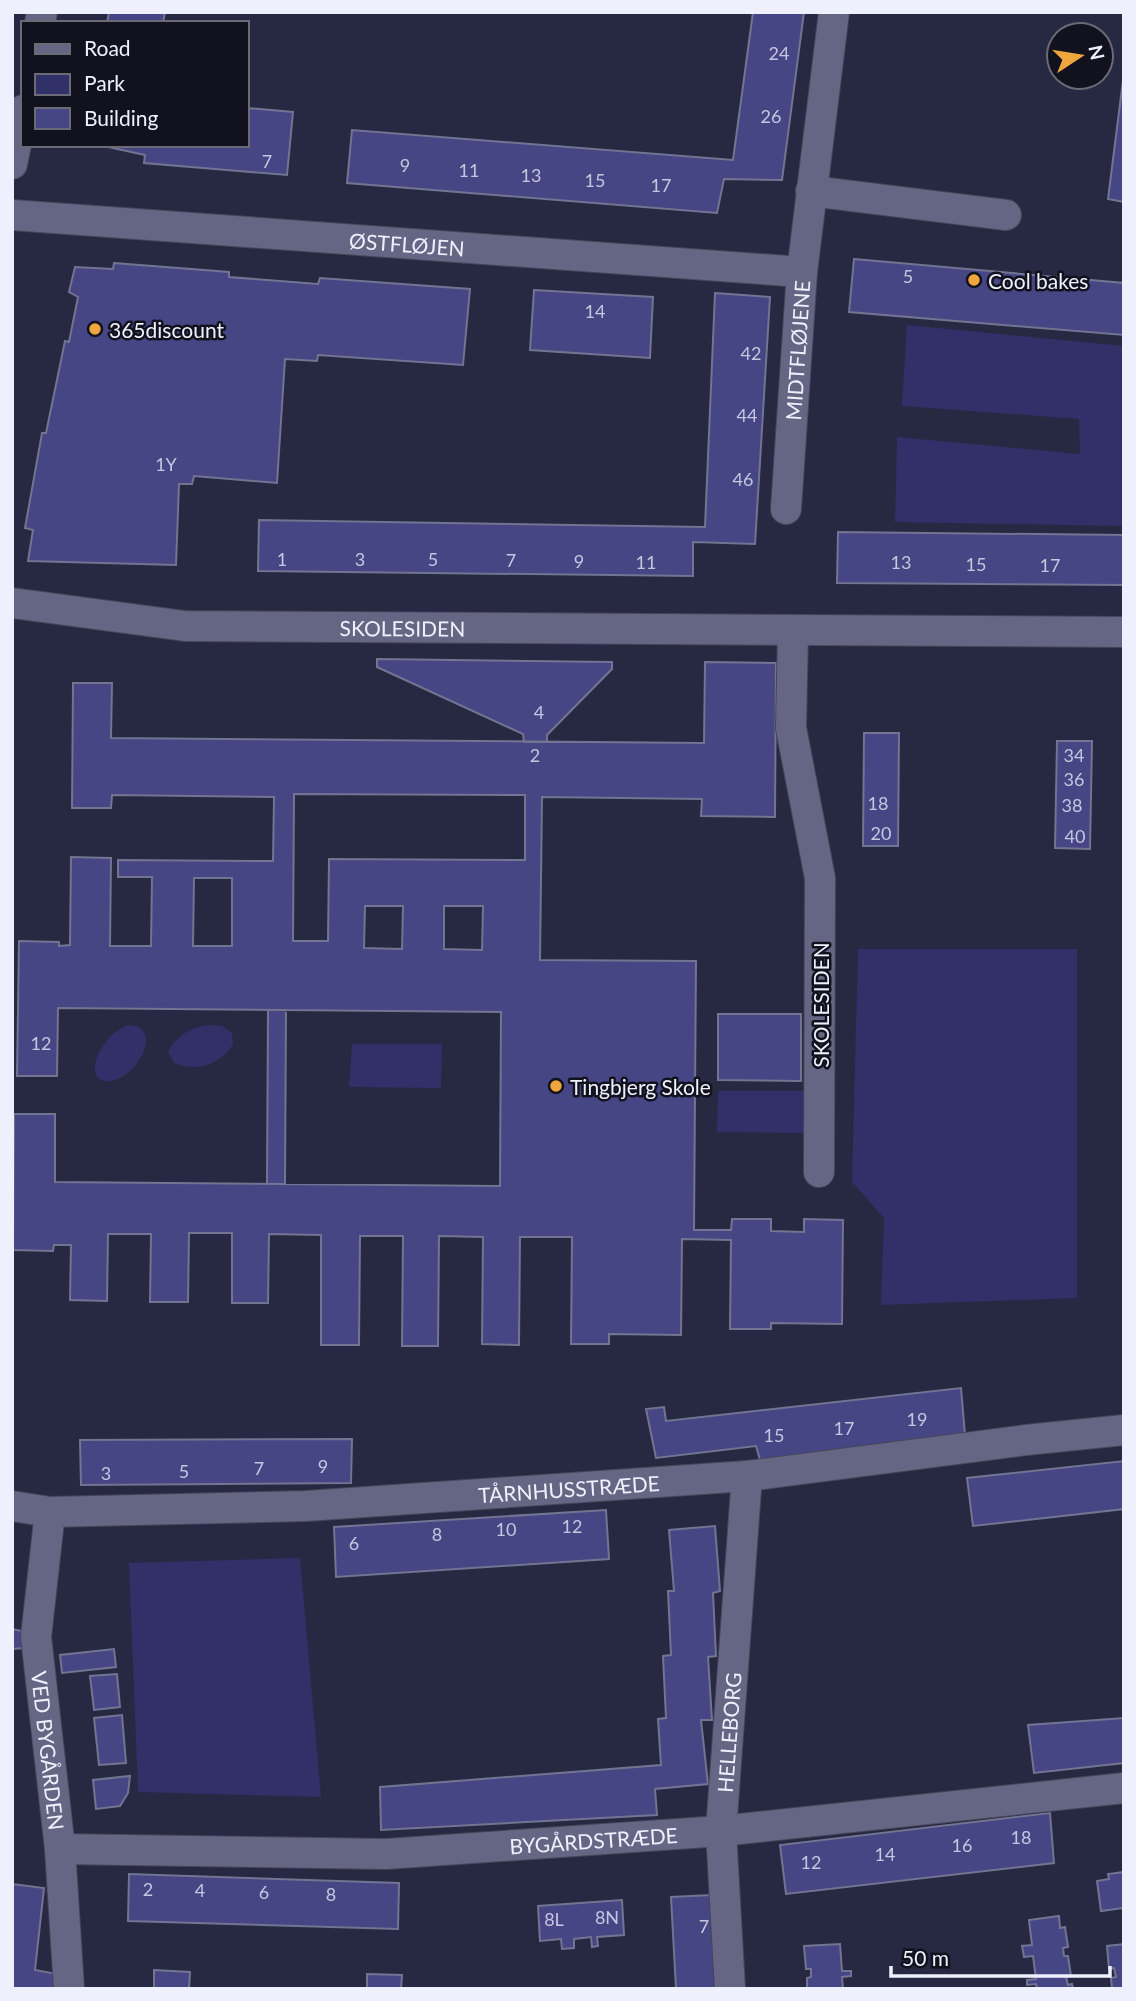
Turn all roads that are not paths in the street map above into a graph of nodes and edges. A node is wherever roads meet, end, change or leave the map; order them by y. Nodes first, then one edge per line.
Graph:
1 (834, 12) edge
2 (21, 120) edge
3 (12, 164) edge
4 (811, 191) junction
5 (12, 215) edge
6 (1006, 215) dead end
7 (802, 272) junction
8 (786, 509) dead end
9 (12, 603) edge
10 (793, 631) junction
11 (1124, 632) edge
12 (819, 1172) dead end
13 (1124, 1430) edge
14 (747, 1476) junction
15 (12, 1506) edge
16 (50, 1512) junction
17 (1124, 1788) edge
18 (721, 1831) junction
19 (60, 1849) junction
20 (69, 1989) edge
21 (730, 1989) edge

1 - 4 street, MIDTFLØJENE
2 - 3 street
4 - 6 street
4 - 7 street, MIDTFLØJENE
5 - 7 street, ØSTFLØJEN
7 - 8 street, MIDTFLØJENE
9 - 10 street, SKOLESIDEN
10 - 11 street, SKOLESIDEN
10 - 12 street, SKOLESIDEN
13 - 14 street, TÅRNHUSSTRÆDE
14 - 16 street, TÅRNHUSSTRÆDE
14 - 18 street, HELLEBORG
15 - 16 street, TÅRNHUSSTRÆDE
16 - 19 street, VED BYGÅRDEN
17 - 18 street, BYGÅRDSTRÆDE
18 - 19 street, BYGÅRDSTRÆDE
18 - 21 street, HELLEBORG
19 - 20 street, VED BYGÅRDEN

